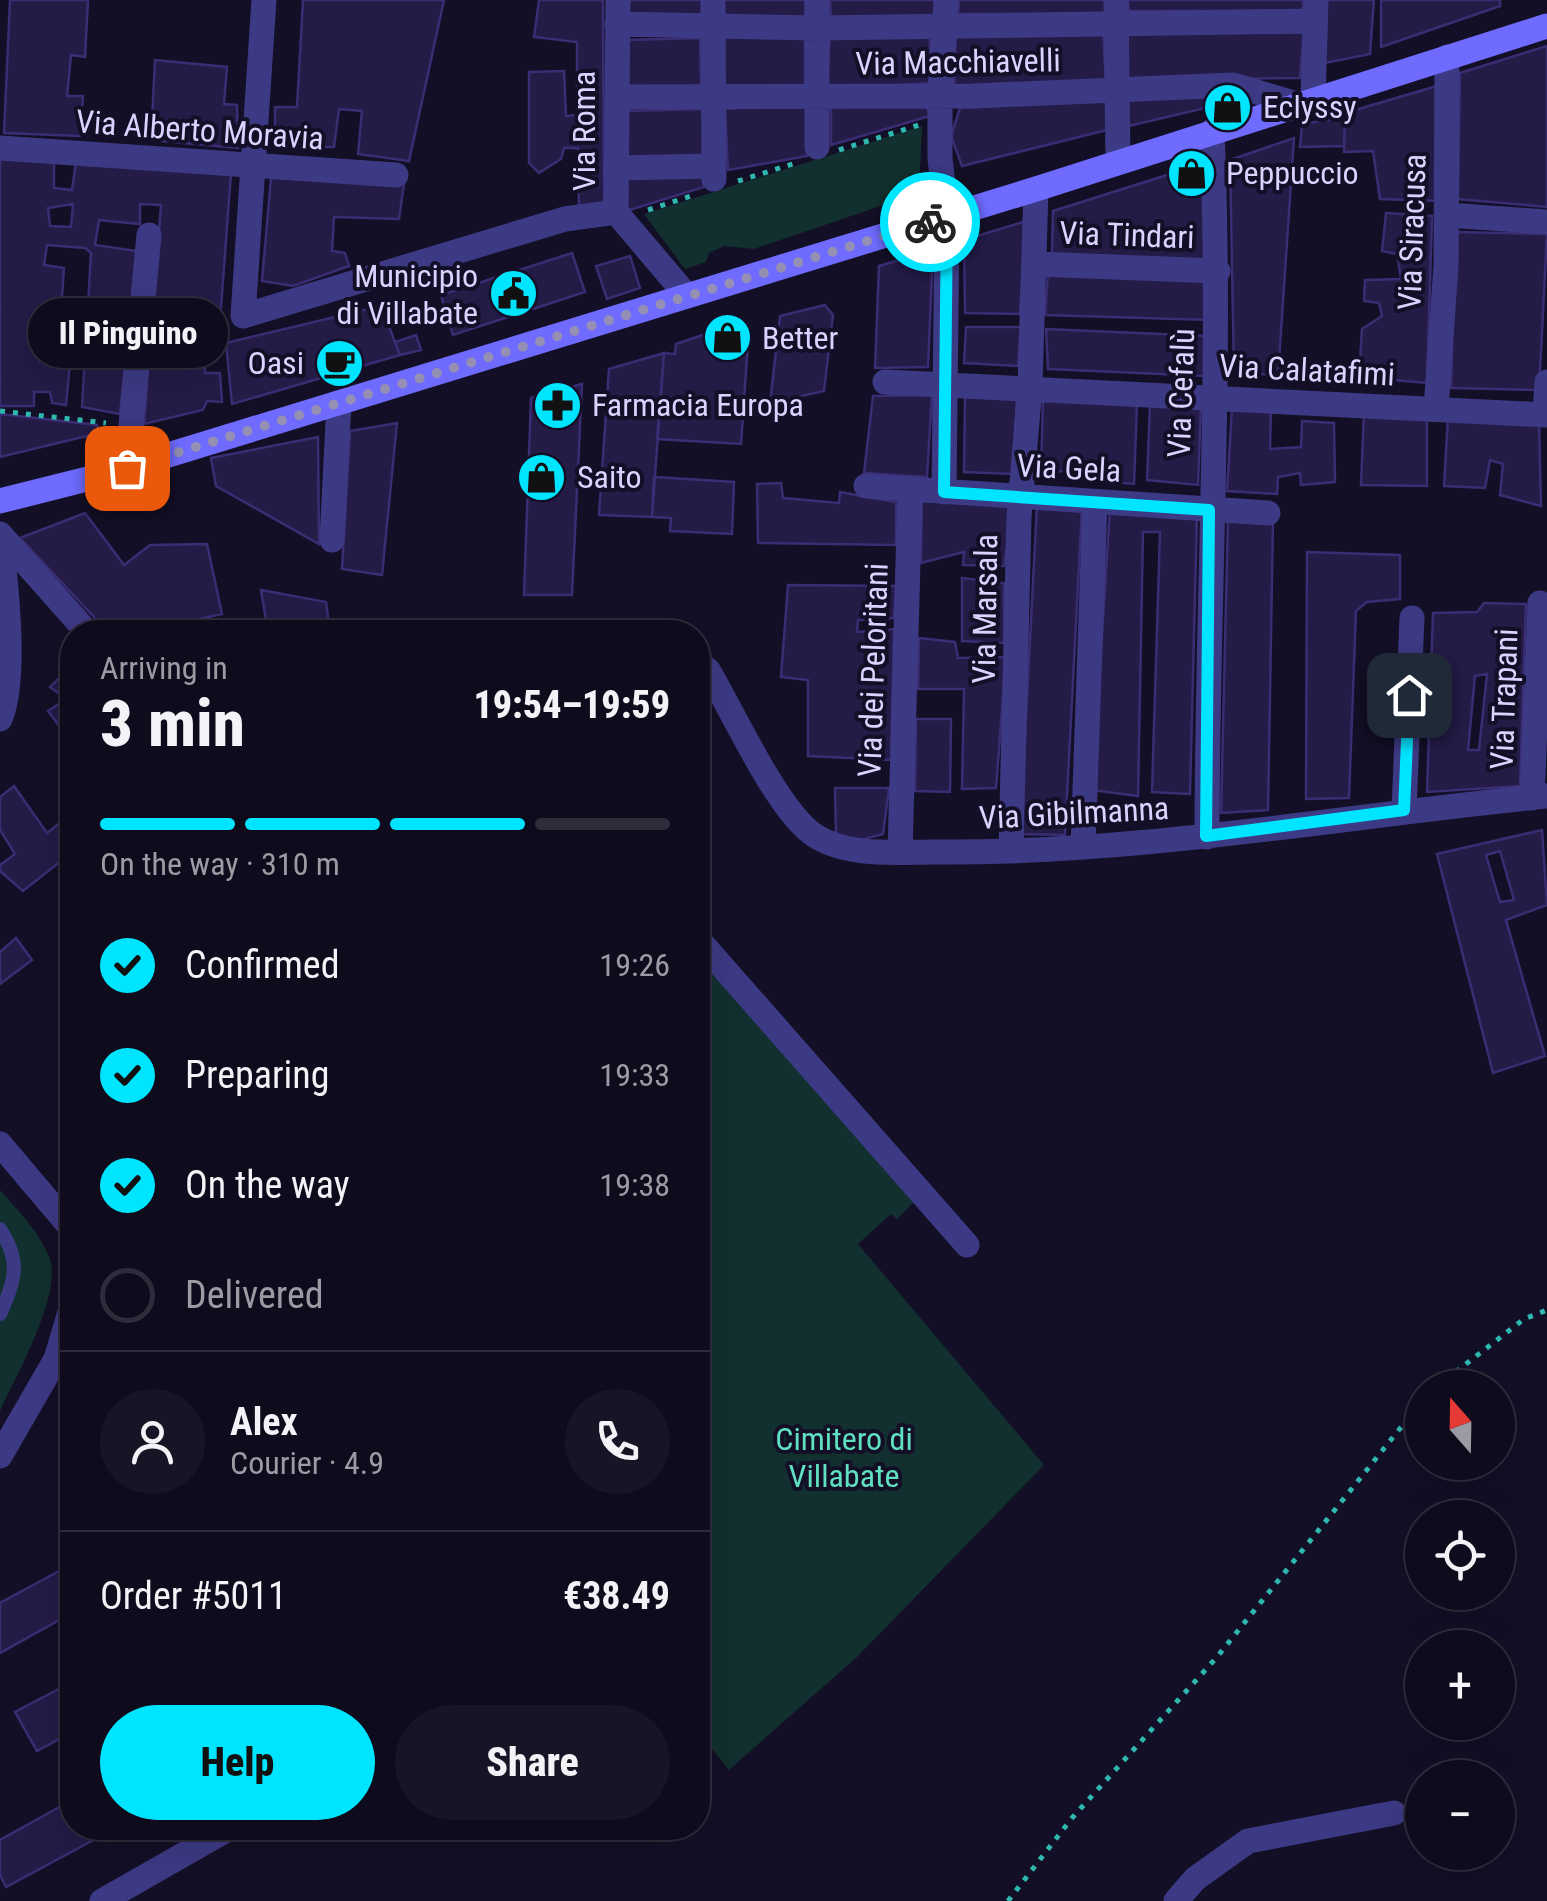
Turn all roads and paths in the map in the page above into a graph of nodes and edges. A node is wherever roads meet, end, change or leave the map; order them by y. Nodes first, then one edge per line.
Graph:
1 (264, 0) edge
2 (713, 0) edge
3 (817, 0) edge
4 (1315, 11) edge
5 (618, 12) edge
6 (1116, 12) edge
7 (945, 13) edge
8 (1547, 26) edge
9 (712, 28) junction
10 (817, 28) junction
11 (1447, 57) junction
12 (1118, 91) junction
13 (940, 96) junction
14 (617, 97) junction
15 (816, 97) junction
16 (711, 98) junction
17 (1305, 101) junction
18 (925, 123) dead end
19 (1212, 131) junction
20 (0, 148) edge
21 (819, 153) junction
22 (1118, 162) junction
23 (251, 167) junction
24 (616, 168) junction
25 (396, 175) dead end
26 (715, 180) junction
27 (1036, 189) junction
28 (629, 212) junction
29 (1447, 215) junction
30 (947, 217) junction
31 (1547, 222) edge
32 (149, 235) dead end
33 (1034, 264) junction
34 (1218, 271) junction
35 (687, 296) junction
36 (884, 382) dead end
37 (1547, 382) edge
38 (948, 384) junction
39 (1030, 386) junction
40 (1212, 398) junction
41 (338, 403) junction
42 (1436, 409) junction
43 (0, 411) edge
44 (1546, 415) edge
45 (131, 425) junction
46 (127, 468) junction
47 (866, 486) dead end
48 (910, 490) junction
49 (944, 492) junction
50 (1021, 498) junction
51 (0, 501) edge
52 (1095, 502) junction
53 (1209, 510) junction
54 (1268, 513) dead end
55 (0, 536) edge
56 (332, 540) dead end
57 (3, 590) edge
58 (1540, 603) dead end
59 (1412, 618) dead end
60 (76, 620) edge
61 (710, 674) edge
62 (0, 719) edge
63 (1540, 797) edge
64 (1404, 810) junction
65 (1206, 836) junction
66 (1083, 847) junction
67 (1012, 850) junction
68 (900, 852) junction
69 (710, 952) edge
70 (0, 1144) edge
71 (60, 1215) edge
72 (0, 1228) edge
73 (967, 1244) dead end
74 (5, 1286) edge
75 (1547, 1310) edge
76 (0, 1314) edge
77 (60, 1345) edge
78 (1458, 1370) edge
79 (1405, 1422) edge
80 (0, 1456) edge
81 (1394, 1813) dead end
82 (209, 1840) edge
83 (102, 1901) edge
84 (1008, 1901) edge
85 (1176, 1901) edge

1 - 23 street
2 - 9 street
3 - 10 street
4 - 6 street
4 - 17 street
5 - 9 street
5 - 14 street, Via Roma
6 - 7 street
6 - 12 street
7 - 10 street
7 - 13 street
8 - 11 main road
9 - 10 street
9 - 16 street
10 - 15 street
11 - 17 main road
11 - 29 street, Via Siracusa
12 - 13 street, Via Macchiavelli
12 - 17 street, Via Macchiavelli
12 - 22 street
13 - 15 street, Via Macchiavelli
13 - 30 street
14 - 16 street, Via Macchiavelli
14 - 24 street, Via Roma
15 - 16 street, Via Macchiavelli
15 - 21 street
16 - 26 street
17 - 19 main road
18 - 21 path
19 - 22 main road
19 - 34 street, Via Cefalù
20 - 23 street, Via Alberto Moravia
21 - 26 path
22 - 27 main road
23 - 25 street, Via Alberto Moravia
23 - 28 street
24 - 26 street
24 - 28 street, Via Roma
26 - 28 path
27 - 30 main road
27 - 33 street, Via Marsala
28 - 35 street, Via Roma
29 - 31 street
29 - 42 street, Via Siracusa
30 - 35 main road
30 - 38 street
32 - 45 street
33 - 34 street, Via Tindari
33 - 39 street, Via Marsala
34 - 40 street, Via Cefalù
35 - 41 main road
36 - 38 street, Via Calatafimi
37 - 44 street
38 - 39 street, Via Calatafimi
38 - 49 street
39 - 40 street, Via Calatafimi
39 - 50 street, Via Marsala
40 - 42 street, Via Calatafimi
40 - 53 street, Via Cefalù
41 - 46 main road
41 - 56 street
42 - 44 street, Via Calatafimi
43 - 45 path
45 - 46 street
46 - 51 main road
47 - 48 street, Via Gela
48 - 49 street, Via Gela
48 - 68 street, Via dei Peloritani
49 - 50 street, Via Gela
50 - 52 street, Via Gela
50 - 67 street, Via Marsala
52 - 53 street, Via Gela
52 - 66 street
53 - 54 street, Via Gela
53 - 65 street, Via Cefalù
55 - 57 street
55 - 60 street
57 - 62 street
58 - 63 street, Via Trapani
59 - 64 street
61 - 68 street, Via Gibilmanna
63 - 64 street, Via Gibilmanna
64 - 65 street, Via Gibilmanna
65 - 66 street, Via Gibilmanna
66 - 67 street, Via Gibilmanna
67 - 68 street, Via Gibilmanna
69 - 73 street
70 - 71 street
72 - 74 lane
74 - 76 lane
75 - 78 path
77 - 80 street
79 - 84 path
81 - 85 street
82 - 83 street

